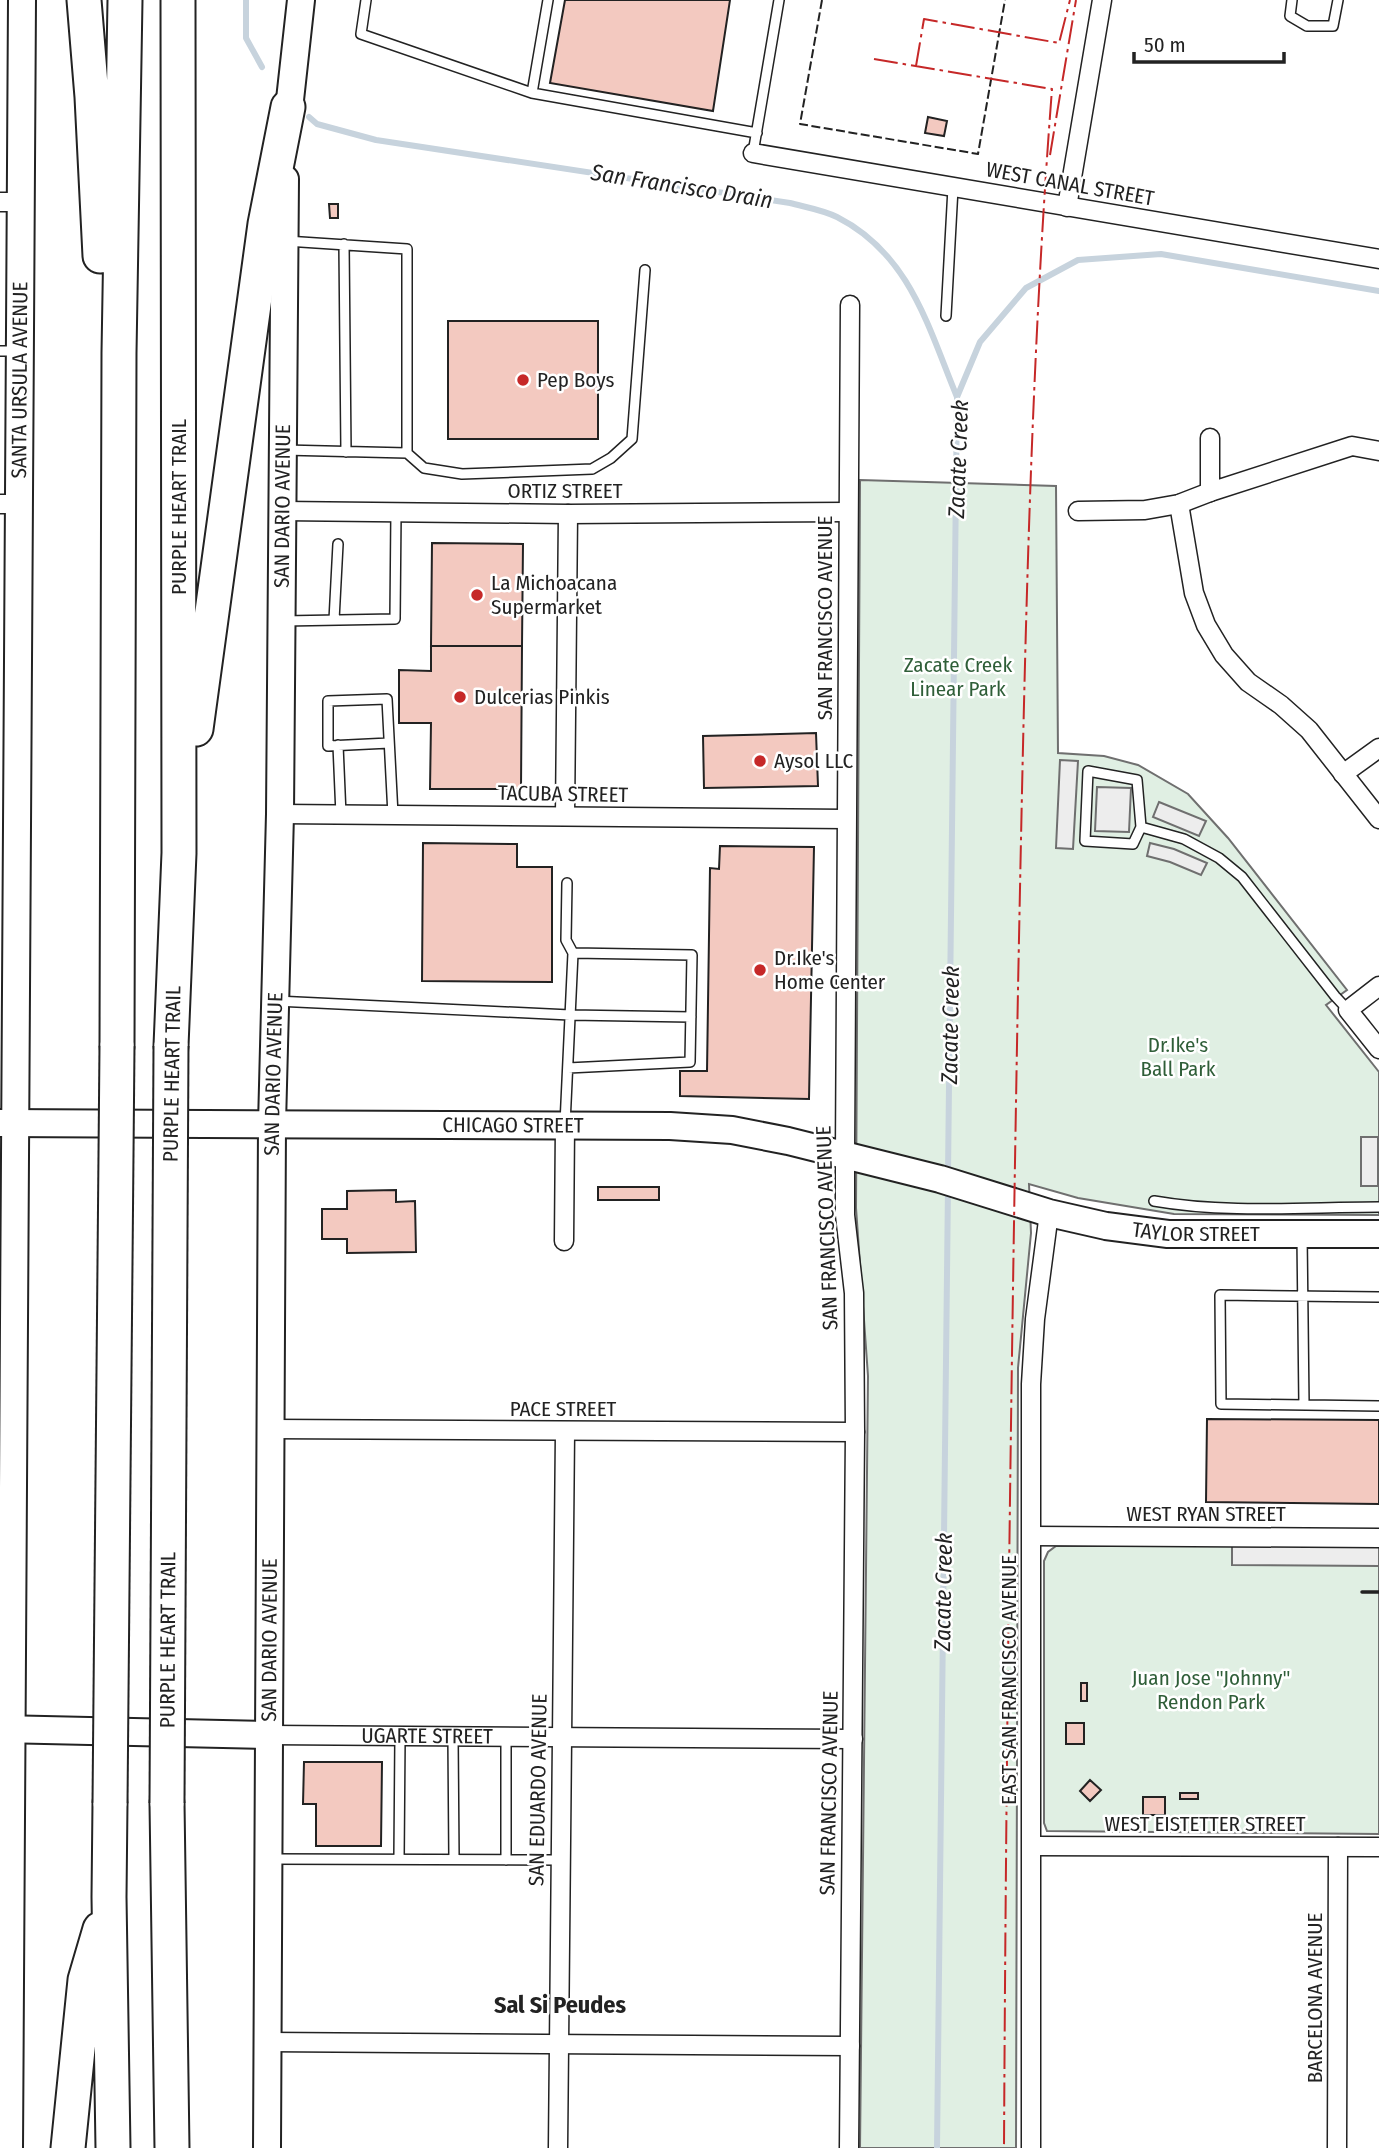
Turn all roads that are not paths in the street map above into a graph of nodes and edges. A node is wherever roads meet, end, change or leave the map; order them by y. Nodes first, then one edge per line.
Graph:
1 (22, 0) edge
2 (84, 0) edge
3 (125, 0) edge
4 (178, 0) edge
5 (301, 0) edge
6 (366, 0) edge
7 (548, 0) edge
8 (779, 0) edge
9 (1102, 0) edge
10 (1292, 0) edge
11 (1338, 0) edge
12 (532, 93) junction
13 (288, 107) junction
14 (757, 133) junction
15 (753, 153) joint
16 (953, 188) junction
17 (11, 202) edge
18 (1067, 207) junction
19 (284, 240) junction
20 (344, 244) junction
21 (1379, 259) edge
22 (645, 270) dead end
23 (850, 305) dead end
24 (946, 316) dead end
25 (10, 351) edge
26 (119, 353) junction
27 (1210, 438) dead end
28 (283, 450) junction
29 (1379, 451) edge
30 (346, 452) junction
31 (407, 453) junction
32 (1210, 492) junction
33 (9, 504) edge
34 (1179, 504) junction
35 (282, 511) junction
36 (1079, 511) dead end
37 (396, 512) junction
38 (848, 512) junction
39 (568, 514) junction
40 (338, 544) dead end
41 (334, 620) junction
42 (281, 621) junction
43 (389, 743) junction
44 (338, 745) junction
45 (1379, 748) edge
46 (1343, 774) junction
47 (8, 813) edge
48 (280, 814) junction
49 (341, 815) junction
50 (393, 815) junction
51 (565, 816) junction
52 (1379, 819) edge
53 (846, 820) junction
54 (1141, 827) junction
55 (179, 853) junction
56 (567, 883) dead end
57 (573, 953) junction
58 (1379, 986) edge
59 (275, 1001) junction
60 (1348, 1010) junction
61 (570, 1015) junction
62 (691, 1017) junction
63 (1379, 1049) edge
64 (568, 1068) junction
65 (7, 1123) edge
66 (272, 1124) junction
67 (565, 1125) junction
68 (845, 1155) junction
69 (1154, 1201) dead end
70 (1017, 1203) joint
71 (1379, 1207) edge
72 (1049, 1213) junction
73 (1379, 1234) edge
74 (1302, 1235) junction
75 (564, 1241) dead end
76 (1303, 1296) junction
77 (1379, 1297) edge
78 (1304, 1405) junction
79 (1379, 1406) edge
80 (6, 1416) edge
81 (270, 1429) junction
82 (565, 1432) junction
83 (855, 1432) junction
84 (6, 1500) edge
85 (1032, 1536) junction
86 (1379, 1538) edge
87 (5, 1729) edge
88 (269, 1735) junction
89 (400, 1737) junction
90 (453, 1737) junction
91 (506, 1738) junction
92 (562, 1738) junction
93 (853, 1739) junction
94 (1032, 1846) junction
95 (1338, 1847) junction
96 (1379, 1847) edge
97 (270, 1858) junction
98 (399, 1859) junction
99 (454, 1859) junction
100 (506, 1860) junction
101 (561, 1860) junction
102 (5, 1895) edge
103 (109, 1896) junction
104 (5, 2033) edge
105 (267, 2042) junction
106 (559, 2045) junction
107 (850, 2046) junction
108 (9, 2148) edge
109 (68, 2148) edge
110 (113, 2148) edge
111 (172, 2148) edge
112 (267, 2148) edge
113 (558, 2148) edge
114 (849, 2148) edge
115 (1031, 2148) edge
116 (1337, 2148) edge

1 - 17 main road, SANTA URSULA AVENUE
2 - 26 highway
3 - 26 highway
4 - 55 highway, PURPLE HEART TRAIL
5 - 13 main road, SAN DARIO AVENUE
6 - 12 lane
7 - 12 lane
8 - 14 lane
9 - 18 street
10 - 11 lane
12 - 14 lane
13 - 19 main road, SAN DARIO AVENUE
13 - 55 highway
14 - 15 lane
15 - 16 street, WEST CANAL STREET
16 - 18 street, WEST CANAL STREET
16 - 24 lane
17 - 25 main road, SANTA URSULA AVENUE
18 - 21 street, WEST CANAL STREET
19 - 20 lane
19 - 28 main road, SAN DARIO AVENUE
20 - 30 lane
20 - 31 lane
22 - 31 lane
23 - 38 street, SAN FRANCISCO AVENUE
25 - 33 main road, SANTA URSULA AVENUE
26 - 103 highway, bridge
27 - 32 street
28 - 30 lane
28 - 35 main road, SAN DARIO AVENUE
29 - 32 street
30 - 31 lane
32 - 34 street
33 - 47 main road, SANTA URSULA AVENUE
34 - 36 street
34 - 46 street
35 - 37 street, ORTIZ STREET
35 - 42 main road, SAN DARIO AVENUE
37 - 39 street, ORTIZ STREET
37 - 41 lane
38 - 39 street, ORTIZ STREET
38 - 53 street, SAN FRANCISCO AVENUE
39 - 51 street
40 - 41 lane
41 - 42 lane
42 - 48 main road, SAN DARIO AVENUE
43 - 44 lane
43 - 44 lane
43 - 50 lane
44 - 49 lane
45 - 46 street
46 - 52 street
47 - 65 main road, SANTA URSULA AVENUE
48 - 49 street, TACUBA STREET
48 - 59 main road, SAN DARIO AVENUE
49 - 50 street, TACUBA STREET
50 - 51 street, TACUBA STREET
51 - 53 street, TACUBA STREET
53 - 68 street, SAN FRANCISCO AVENUE
54 - 54 lane
54 - 60 lane
55 - 111 highway, PURPLE HEART TRAIL, bridge
56 - 57 lane
57 - 61 lane
57 - 62 lane
58 - 60 street
59 - 61 lane
59 - 66 main road, SAN DARIO AVENUE
60 - 63 street
61 - 62 lane
61 - 64 lane
62 - 64 lane
64 - 67 lane
65 - 66 main road, CHICAGO STREET
65 - 80 main road, SANTA URSULA AVENUE
66 - 67 main road, CHICAGO STREET
66 - 81 main road, SAN DARIO AVENUE
67 - 68 main road, CHICAGO STREET
67 - 75 street
68 - 70 main road, CHICAGO STREET
68 - 83 street, SAN FRANCISCO AVENUE
69 - 71 lane
70 - 72 main road, TAYLOR STREET
72 - 74 main road, TAYLOR STREET
72 - 85 street, EAST SAN FRANCISCO AVENUE
73 - 74 main road, TAYLOR STREET
74 - 76 lane
76 - 77 lane
76 - 78 lane
76 - 78 lane
78 - 79 lane
80 - 84 main road, SANTA URSULA AVENUE
81 - 82 street, PACE STREET
81 - 88 main road, SAN DARIO AVENUE
82 - 83 street, PACE STREET
82 - 92 street, SAN EDUARDO AVENUE
83 - 93 street, SAN FRANCISCO AVENUE
84 - 87 main road, SANTA URSULA AVENUE
85 - 86 street, WEST RYAN STREET
85 - 94 street, EAST SAN FRANCISCO AVENUE
87 - 88 main road, UGARTE STREET
87 - 102 main road, SANTA URSULA AVENUE
88 - 89 street, UGARTE STREET
88 - 97 main road, SAN DARIO AVENUE
89 - 90 street, UGARTE STREET
89 - 98 lane
90 - 91 street, UGARTE STREET
90 - 99 lane
91 - 92 street, UGARTE STREET
91 - 100 lane
92 - 93 street, UGARTE STREET
92 - 101 street, SAN EDUARDO AVENUE
93 - 107 street, SAN FRANCISCO AVENUE
94 - 95 street, WEST EISTETTER STREET
94 - 115 street, EAST SAN FRANCISCO AVENUE
95 - 96 street, WEST EISTETTER STREET
95 - 116 street, BARCELONA AVENUE
97 - 98 lane
97 - 105 main road, SAN DARIO AVENUE
98 - 99 lane
99 - 100 lane
100 - 101 lane
101 - 106 street, SAN EDUARDO AVENUE
102 - 104 main road, SANTA URSULA AVENUE
103 - 109 highway
103 - 110 highway
104 - 108 main road, SANTA URSULA AVENUE
105 - 106 street
105 - 112 main road, SAN DARIO AVENUE
106 - 107 street
106 - 113 street, SAN EDUARDO AVENUE
107 - 114 street, SAN FRANCISCO AVENUE

